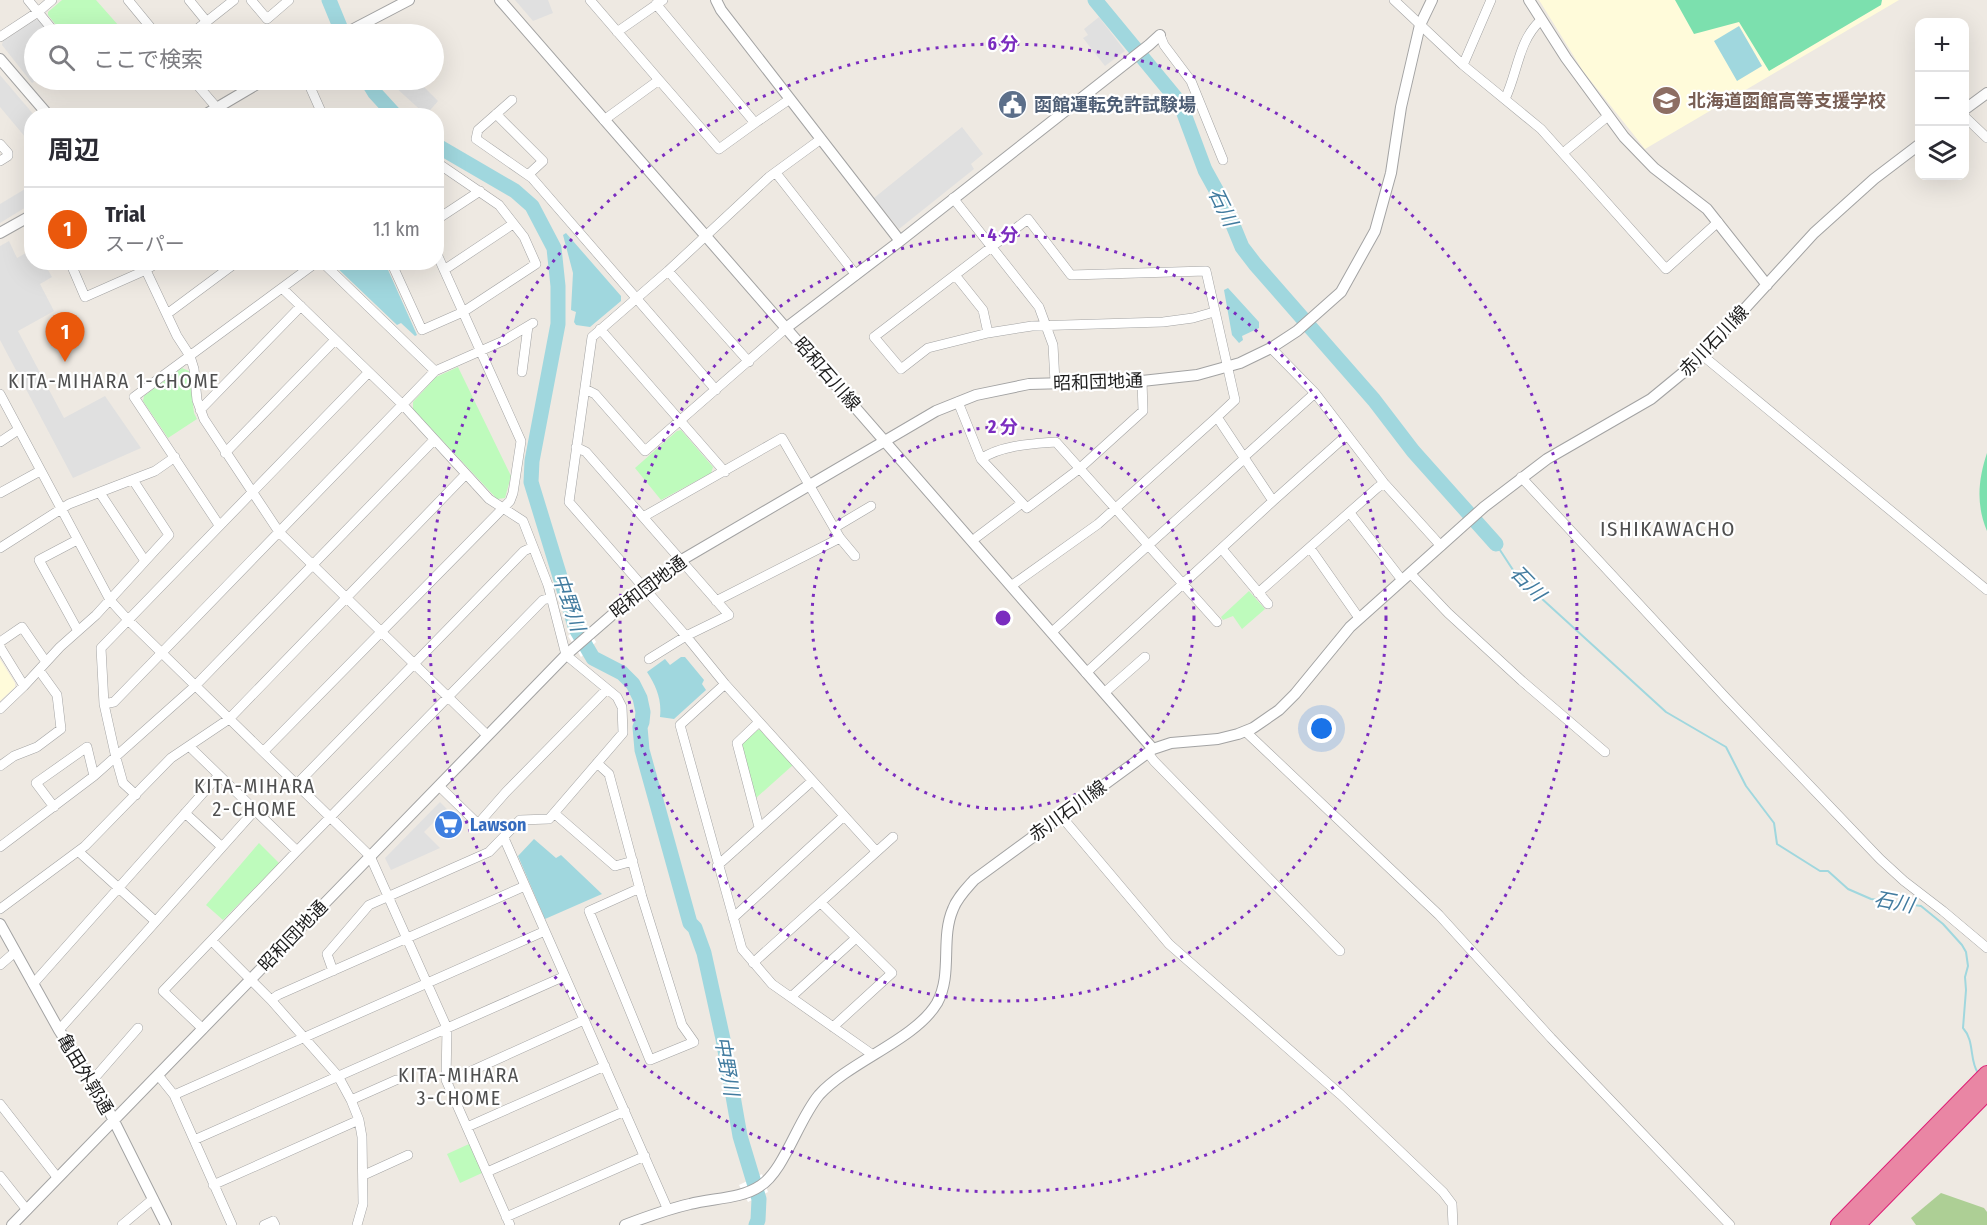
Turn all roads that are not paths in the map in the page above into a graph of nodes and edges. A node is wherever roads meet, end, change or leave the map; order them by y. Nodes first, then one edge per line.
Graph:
1 (28, 0) edge
2 (52, 0) edge
3 (128, 0) edge
4 (189, 0) edge
5 (234, 0) edge
6 (250, 0) edge
7 (289, 0) edge
8 (409, 0) edge
9 (500, 0) edge
10 (590, 0) edge
11 (716, 0) edge
12 (1394, 0) edge
13 (1432, 0) edge
14 (1491, 0) edge
15 (1529, 0) edge
16 (659, 2) edge
17 (38, 12) junction
18 (1541, 20) junction
19 (207, 22) junction
20 (48, 24) edge
21 (147, 24) edge
22 (204, 24) edge
23 (363, 24) edge
24 (1420, 25) junction
25 (617, 32) junction
26 (1160, 35) joint
27 (0, 37) edge
28 (0, 58) edge
29 (1464, 65) junction
30 (659, 80) junction
31 (24, 86) edge
32 (27, 90) edge
33 (202, 90) edge
34 (247, 90) edge
35 (311, 90) edge
36 (1987, 93) edge
37 (790, 99) junction
38 (1505, 99) junction
39 (512, 100) dead end
40 (1969, 107) edge
41 (42, 108) edge
42 (217, 108) joint
43 (319, 108) edge
44 (496, 114) junction
45 (1608, 116) junction
46 (604, 120) junction
47 (1969, 120) edge
48 (755, 123) junction
49 (1987, 138) edge
50 (821, 139) junction
51 (0, 144) edge
52 (1915, 148) edge
53 (1563, 153) junction
54 (1223, 160) dead end
55 (0, 161) edge
56 (444, 167) edge
57 (776, 173) junction
58 (528, 175) junction
59 (480, 191) junction
60 (953, 198) junction
61 (444, 215) edge
62 (24, 220) edge
63 (1718, 222) junction
64 (513, 224) junction
65 (0, 233) edge
66 (706, 236) junction
67 (900, 242) junction
68 (991, 247) junction
69 (73, 270) edge
70 (136, 270) edge
71 (146, 270) edge
72 (226, 270) edge
73 (306, 270) edge
74 (330, 270) edge
75 (395, 270) edge
76 (444, 270) joint
77 (668, 271) junction
78 (955, 274) junction
79 (856, 275) junction
80 (1767, 285) junction
81 (282, 288) junction
82 (636, 298) junction
83 (301, 306) junction
84 (463, 312) junction
85 (1214, 312) junction
86 (167, 314) junction
87 (1047, 325) junction
88 (786, 327) junction
89 (600, 329) junction
90 (988, 333) junction
91 (335, 340) junction
92 (1270, 348) junction
93 (480, 352) junction
94 (1702, 355) junction
95 (190, 356) junction
96 (749, 362) junction
97 (1226, 368) junction
98 (435, 371) junction
99 (522, 372) dead end
100 (368, 373) junction
101 (1142, 381) junction
102 (1055, 382) junction
103 (585, 389) junction
104 (716, 390) junction
105 (1314, 393) junction
106 (0, 394) edge
107 (958, 402) junction
108 (403, 405) junction
109 (200, 410) junction
110 (1217, 417) junction
111 (680, 421) junction
112 (18, 430) junction
113 (1347, 435) junction
114 (434, 440) junction
115 (885, 440) junction
116 (0, 442) edge
117 (576, 447) junction
118 (225, 453) junction
119 (175, 458) junction
120 (1244, 458) junction
121 (981, 459) junction
122 (1080, 469) junction
123 (39, 471) junction
124 (725, 472) junction
125 (466, 474) junction
126 (1521, 477) junction
127 (133, 480) junction
128 (1384, 483) junction
129 (808, 485) junction
130 (251, 492) junction
131 (0, 493) edge
132 (100, 493) junction
133 (1273, 501) junction
134 (1022, 503) junction
135 (872, 506) dead end
136 (502, 507) junction
137 (1116, 508) junction
138 (61, 509) junction
139 (1350, 513) junction
140 (643, 518) junction
141 (219, 525) junction
142 (834, 528) junction
143 (279, 532) junction
144 (977, 537) dead end
145 (840, 538) junction
146 (77, 540) junction
147 (1149, 546) junction
148 (1441, 546) junction
149 (533, 547) junction
150 (0, 548) edge
151 (1310, 548) junction
152 (1222, 549) junction
153 (855, 556) dead end
154 (145, 561) junction
155 (680, 561) junction
156 (313, 566) junction
157 (1406, 576) junction
158 (1184, 584) junction
159 (1011, 586) junction
160 (643, 588) junction
161 (1987, 590) edge
162 (1258, 593) junction
163 (551, 598) junction
164 (347, 599) junction
165 (110, 600) junction
166 (716, 601) junction
167 (1268, 604) dead end
168 (1359, 618) junction
169 (128, 620) junction
170 (1217, 622) dead end
171 (78, 631) junction
172 (380, 632) junction
173 (1052, 632) junction
174 (686, 636) junction
175 (0, 642) edge
176 (0, 647) edge
177 (162, 653) junction
178 (566, 655) junction
179 (1145, 657) dead end
180 (650, 659) dead end
181 (46, 662) junction
182 (414, 664) junction
183 (39, 670) junction
184 (1086, 672) junction
185 (725, 684) junction
186 (24, 686) junction
187 (195, 686) junction
188 (607, 689) junction
189 (1104, 693) junction
190 (448, 698) junction
191 (104, 704) junction
192 (0, 709) edge
193 (229, 719) junction
194 (759, 722) junction
195 (1245, 731) junction
196 (488, 735) junction
197 (189, 746) junction
198 (264, 751) junction
199 (1150, 751) junction
200 (1605, 752) dead end
201 (116, 758) junction
202 (597, 763) junction
203 (0, 766) edge
204 (219, 775) junction
205 (94, 776) junction
206 (812, 781) junction
207 (297, 784) junction
208 (439, 786) junction
209 (136, 795) junction
210 (54, 807) junction
211 (255, 810) junction
212 (185, 813) junction
213 (554, 813) junction
214 (844, 816) junction
215 (1061, 816) junction
216 (330, 818) junction
217 (759, 826) junction
218 (893, 837) dead end
219 (504, 838) junction
220 (0, 847) edge
221 (222, 847) junction
222 (297, 851) junction
223 (876, 851) junction
224 (79, 852) junction
225 (370, 856) junction
226 (633, 861) junction
227 (717, 866) junction
228 (525, 886) junction
229 (118, 888) junction
230 (640, 888) junction
231 (389, 897) junction
232 (821, 903) junction
233 (0, 909) edge
234 (733, 918) junction
235 (155, 921) junction
236 (0, 924) edge
237 (545, 931) junction
238 (407, 938) junction
239 (855, 938) junction
240 (212, 941) junction
241 (1987, 948) edge
242 (15, 951) junction
243 (1340, 951) dead end
244 (753, 963) junction
245 (0, 965) edge
246 (333, 971) junction
247 (565, 976) junction
248 (250, 979) junction
249 (427, 983) junction
250 (33, 984) junction
251 (791, 997) junction
252 (271, 1000) junction
253 (584, 1020) junction
254 (833, 1027) junction
255 (138, 1028) dead end
256 (447, 1028) junction
257 (202, 1029) junction
258 (59, 1030) junction
259 (304, 1038) junction
260 (873, 1055) junction
261 (605, 1066) junction
262 (158, 1075) junction
263 (338, 1076) junction
264 (396, 1080) dead end
265 (446, 1080) junction
266 (91, 1082) junction
267 (1984, 1086) edge
268 (174, 1095) junction
269 (351, 1100) junction
270 (0, 1104) edge
271 (625, 1112) junction
272 (113, 1120) junction
273 (359, 1120) junction
274 (467, 1127) junction
275 (194, 1140) junction
276 (408, 1155) dead end
277 (645, 1156) junction
278 (487, 1172) junction
279 (364, 1175) junction
280 (0, 1176) edge
281 (57, 1177) junction
282 (213, 1185) junction
283 (153, 1199) junction
284 (27, 1210) junction
285 (668, 1210) junction
286 (508, 1221) edge
287 (14, 1224) edge
288 (122, 1225) edge
289 (166, 1225) edge
290 (232, 1225) edge
291 (264, 1225) edge
292 (275, 1225) edge
293 (357, 1225) edge
294 (625, 1225) edge
295 (1453, 1225) edge
296 (1730, 1225) edge
297 (1839, 1225) edge
298 (1857, 1225) edge

1 - 17 street
2 - 17 street
3 - 21 street
4 - 19 street
5 - 19 street
6 - 7 street
8 - 23 street
9 - 46 street, 昭和石川線
10 - 25 street
11 - 37 street
12 - 24 street
13 - 24 street, 昭和団地通
14 - 29 street
15 - 18 street
16 - 25 street
16 - 48 street
17 - 20 street
17 - 27 street
18 - 38 street
18 - 45 street
19 - 22 street
24 - 29 street
24 - 92 street, 昭和団地通
25 - 30 street
26 - 54 street
26 - 60 street
28 - 31 street
29 - 38 street
30 - 46 street
30 - 48 street
32 - 41 street
33 - 42 street
34 - 42 street
35 - 43 street
36 - 40 street
37 - 48 street
37 - 50 street
38 - 53 street
39 - 44 street
44 - 58 street
44 - 58 street
45 - 53 street
45 - 63 street
46 - 66 street, 昭和石川線
47 - 49 street
50 - 57 street
50 - 67 street
51 - 55 street
52 - 80 street, 赤川石川線
53 - 63 street
56 - 59 street
57 - 66 street
57 - 79 street
58 - 82 street
59 - 61 street
59 - 64 street
60 - 67 street
60 - 68 street
62 - 65 street
63 - 80 street
64 - 76 street
64 - 84 street
66 - 77 street
66 - 88 street, 昭和石川線
67 - 79 street
68 - 78 street
68 - 85 street
68 - 87 street
69 - 70 street
71 - 86 street
72 - 86 street
73 - 81 street
74 - 98 street
75 - 84 street
76 - 84 street
77 - 82 street
77 - 96 street
78 - 90 street
78 - 90 street
79 - 88 street
80 - 94 street, 赤川石川線
81 - 83 street
81 - 95 street
82 - 89 street
82 - 104 street
83 - 91 street
83 - 109 street
84 - 93 street
85 - 87 street
85 - 97 street
86 - 95 street
87 - 90 street
87 - 102 street
88 - 96 street
88 - 115 street, 昭和石川線
89 - 103 street
89 - 111 street
91 - 100 street
91 - 118 street
92 - 97 street, 昭和団地通
92 - 105 street
93 - 98 street
93 - 99 street
93 - 136 street
94 - 126 street, 赤川石川線
94 - 161 street
95 - 109 street
95 - 119 street
96 - 104 street
97 - 101 street, 昭和団地通
97 - 110 street
98 - 108 street
100 - 108 street
100 - 130 street
101 - 102 street, 昭和団地通
101 - 122 street
102 - 107 street, 昭和団地通
103 - 111 street
103 - 117 street
104 - 111 street
105 - 113 street
105 - 120 street
106 - 112 street
107 - 115 street, 昭和団地通
107 - 121 street
108 - 114 street
108 - 143 street
109 - 118 street
110 - 120 street
110 - 137 street
111 - 124 street
112 - 116 street
112 - 123 street
113 - 128 street
113 - 133 street
114 - 125 street
114 - 156 street
115 - 129 street, 昭和団地通
115 - 159 street, 昭和石川線
117 - 140 street
117 - 160 street
118 - 130 street
119 - 127 street
119 - 141 street
120 - 133 street
120 - 147 street
121 - 122 street
121 - 134 street
122 - 134 street
122 - 137 street
123 - 131 street
123 - 138 street
124 - 129 street
124 - 140 street
125 - 136 street
125 - 164 street
126 - 148 street, 赤川石川線
126 - 241 street
127 - 132 street
127 - 154 street
128 - 139 street
128 - 148 street
129 - 142 street
129 - 155 street, 昭和団地通
130 - 141 street
130 - 143 street
132 - 138 street
132 - 154 street
133 - 152 street
134 - 144 street
135 - 142 street
136 - 149 street
136 - 172 street
137 - 147 street
137 - 159 street
138 - 146 street
138 - 150 street
139 - 151 street
139 - 157 street
140 - 155 street
141 - 169 street
142 - 145 street
143 - 156 street
143 - 177 street
145 - 153 street
145 - 166 street
146 - 165 street
146 - 171 street
147 - 158 street
147 - 173 street
148 - 157 street, 赤川石川線
149 - 163 street
149 - 182 street
151 - 162 street
151 - 168 street
152 - 158 street
152 - 162 street
154 - 165 street
155 - 160 street, 昭和団地通
155 - 166 street
156 - 164 street
156 - 187 street
157 - 168 street, 赤川石川線
157 - 200 street
158 - 170 street
158 - 184 street
159 - 173 street, 昭和石川線
160 - 174 street
160 - 178 street, 昭和団地通
162 - 167 street
163 - 178 street
163 - 190 street
164 - 172 street
164 - 193 street
165 - 169 street
165 - 171 street
166 - 174 street
168 - 195 street, 赤川石川線
169 - 177 street
169 - 191 street
171 - 181 street
172 - 182 street
172 - 198 street
173 - 184 street, 昭和石川線
174 - 180 street
174 - 185 street
175 - 181 street
176 - 186 street
177 - 187 street
177 - 191 street
178 - 188 street
178 - 196 street, 昭和団地通
179 - 189 street
181 - 183 street
182 - 190 street
182 - 207 street
183 - 186 street
183 - 203 street
184 - 189 street, 昭和石川線
185 - 194 street
185 - 227 street
186 - 192 street
187 - 193 street
187 - 201 street
188 - 202 street
188 - 208 street
189 - 199 street, 昭和石川線
190 - 196 street
190 - 216 street
191 - 201 street
193 - 197 street
193 - 198 street
194 - 206 street
194 - 217 street
195 - 199 street, 赤川石川線
195 - 296 street
196 - 208 street, 昭和団地通
197 - 204 street
197 - 209 street
198 - 207 street
199 - 215 street, 赤川石川線
199 - 243 street
201 - 205 street
201 - 209 street
202 - 213 street
202 - 226 street
204 - 211 street
204 - 212 street
205 - 210 street
205 - 210 street
206 - 214 street
206 - 217 street
207 - 216 street
208 - 225 street, 昭和団地通
209 - 224 street
210 - 220 street
211 - 221 street
211 - 222 street
212 - 221 street
212 - 229 street
213 - 219 street
213 - 226 street
214 - 223 street
214 - 234 street
215 - 260 street, 赤川石川線
215 - 295 street
216 - 222 street
216 - 225 street
217 - 227 street
218 - 223 street
219 - 228 street
219 - 231 street
221 - 235 street
222 - 240 street
223 - 232 street
224 - 229 street
224 - 233 street
225 - 231 street
225 - 248 street, 昭和団地通
226 - 230 street
227 - 234 street
228 - 237 street
228 - 238 street
229 - 235 street
229 - 250 street
230 - 230 street
231 - 238 street
231 - 246 street
232 - 239 street
232 - 244 street
234 - 244 street
235 - 258 street
236 - 242 street, 亀田外郭通
237 - 247 street
237 - 249 street
238 - 246 street
238 - 249 street
239 - 251 street
239 - 254 street
240 - 248 street
240 - 257 street
242 - 245 street
242 - 250 street, 亀田外郭通
244 - 251 street
246 - 252 street
247 - 253 street
247 - 256 street
248 - 252 street
248 - 257 street, 昭和団地通
249 - 256 street
249 - 259 street
250 - 258 street, 亀田外郭通
251 - 254 street
252 - 259 street
253 - 261 street
253 - 265 street
254 - 260 street
255 - 266 street
256 - 263 street
256 - 265 street
257 - 262 street, 昭和団地通
258 - 266 street, 亀田外郭通
259 - 263 street
259 - 268 street
260 - 285 street, 赤川石川線
261 - 271 street
261 - 274 street
262 - 268 street
262 - 272 street, 昭和団地通
263 - 269 street
263 - 275 street
264 - 269 street
265 - 274 street
266 - 272 street, 亀田外郭通
267 - 297 highway
267 - 298 highway
268 - 275 street
269 - 273 street
270 - 281 street
271 - 277 street
271 - 278 street
272 - 281 street, 昭和団地通
272 - 283 street, 亀田外郭通
273 - 279 street
273 - 282 street
274 - 278 street
275 - 282 street
276 - 279 street
277 - 285 street
277 - 286 street
278 - 286 street
279 - 293 street
280 - 284 street
281 - 284 street, 昭和団地通
282 - 290 street
283 - 288 street
283 - 289 street, 亀田外郭通
284 - 287 street, 昭和団地通
285 - 294 street
291 - 292 street

